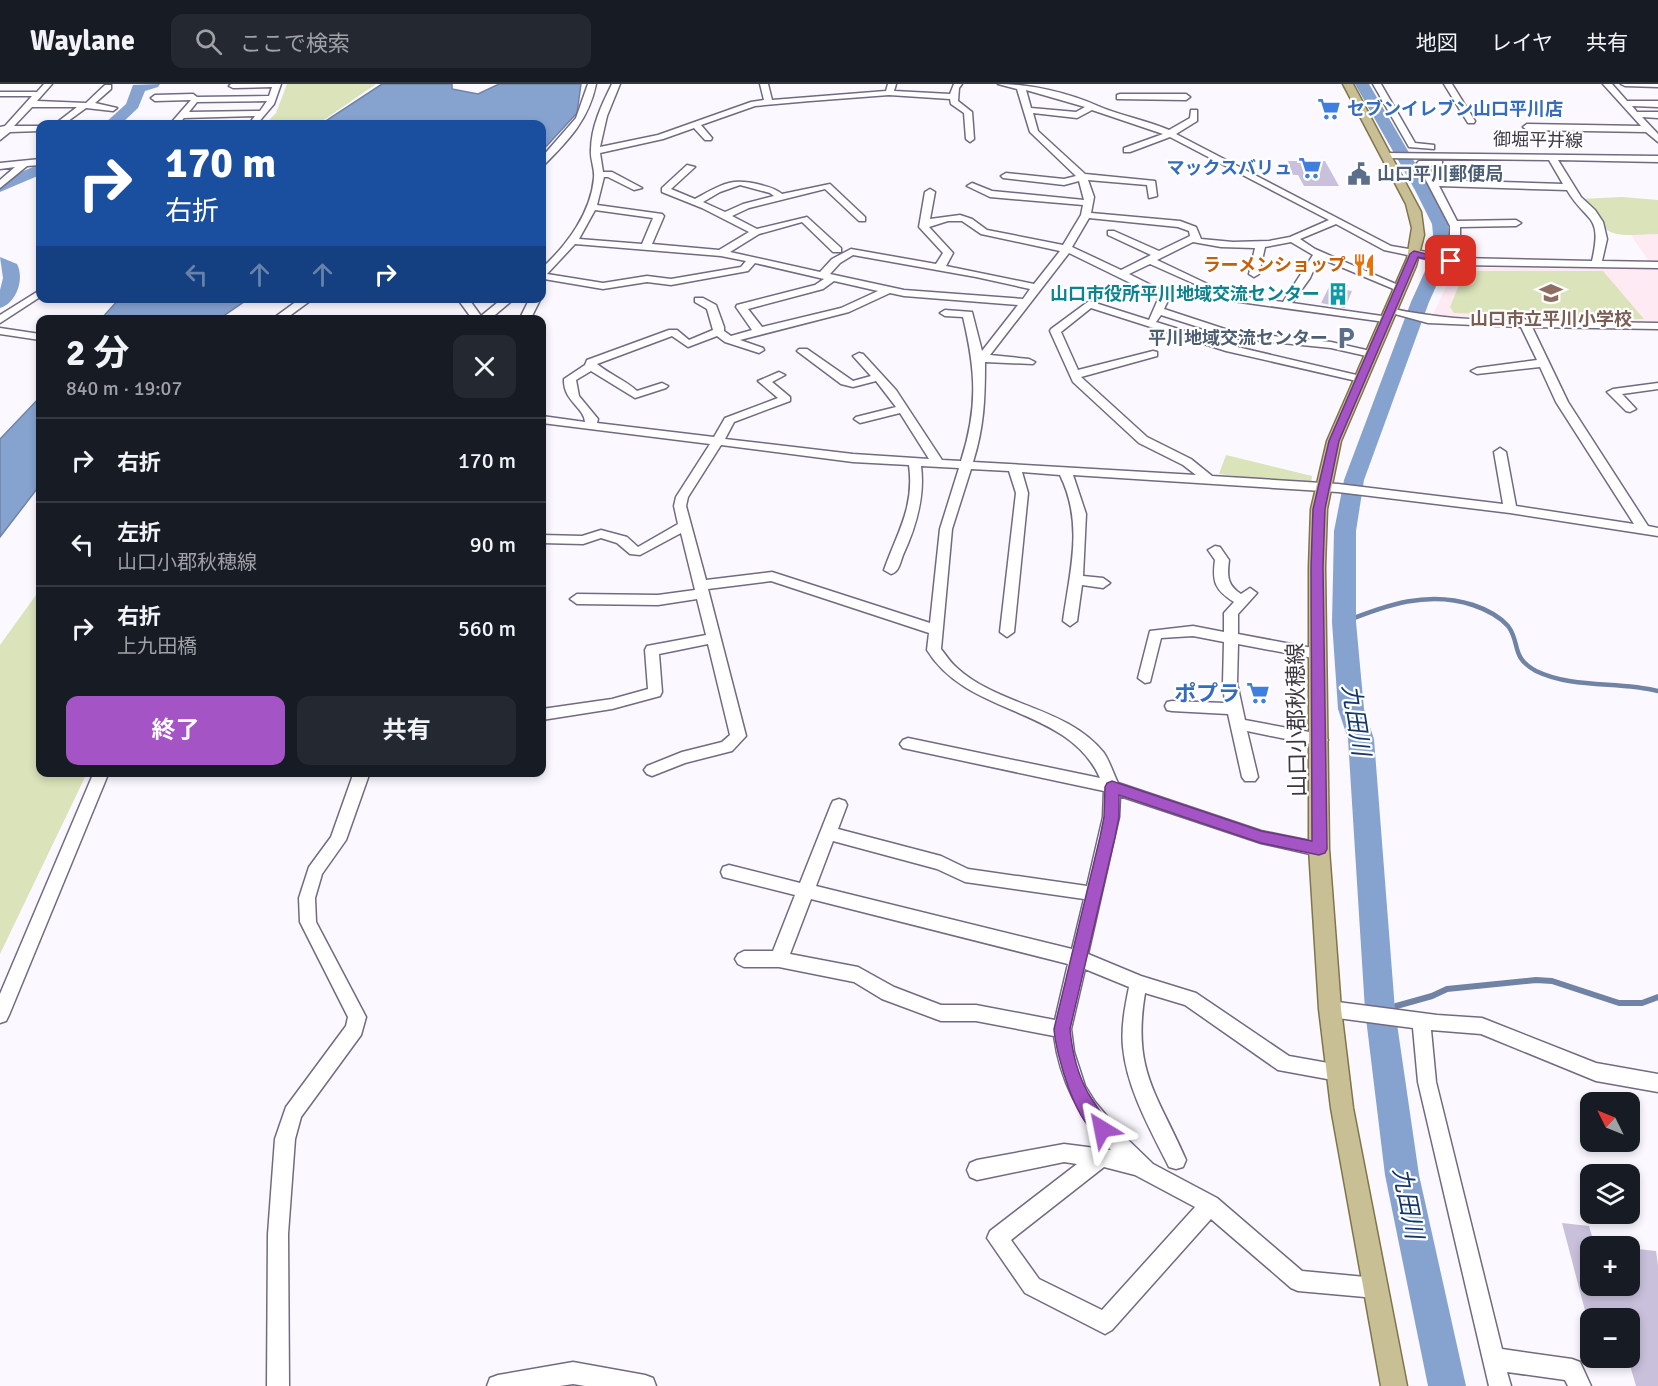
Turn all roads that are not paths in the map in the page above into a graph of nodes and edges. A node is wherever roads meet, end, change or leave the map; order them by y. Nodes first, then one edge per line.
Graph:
1 (48, 84) edge
2 (170, 84) edge
3 (175, 84) edge
4 (275, 84) edge
5 (592, 84) edge
6 (616, 84) edge
7 (764, 84) edge
8 (958, 84) edge
9 (1002, 84) edge
10 (1348, 84) edge
11 (1377, 84) edge
12 (1448, 84) edge
13 (1606, 84) edge
14 (1625, 84) edge
15 (233, 85) edge
16 (1658, 85) edge
17 (108, 87) dead end
18 (890, 88) edge
19 (1021, 88) junction
20 (0, 94) edge
21 (39, 94) junction
22 (1186, 97) dead end
23 (155, 98) dead end
24 (273, 98) junction
25 (953, 98) junction
26 (195, 100) junction
27 (222, 100) junction
28 (769, 103) junction
29 (1626, 103) junction
30 (30, 104) junction
31 (1658, 104) edge
32 (86, 105) junction
33 (1093, 106) junction
34 (113, 108) dead end
35 (1027, 110) junction
36 (1194, 112) dead end
37 (264, 113) junction
38 (218, 114) junction
39 (1635, 114) junction
40 (182, 115) junction
41 (1658, 115) edge
42 (1128, 118) junction
43 (65, 120) edge
44 (178, 120) edge
45 (257, 120) edge
46 (1471, 121) dead end
47 (696, 125) junction
48 (1112, 126) dead end
49 (1527, 127) dead end
50 (4, 129) edge
51 (36, 129) edge
52 (1649, 129) junction
53 (1171, 135) junction
54 (0, 137) edge
55 (708, 138) dead end
56 (970, 139) dead end
57 (1658, 139) edge
58 (1127, 150) dead end
59 (595, 151) junction
60 (1391, 155) junction
61 (1448, 155) junction
62 (1552, 157) junction
63 (546, 158) edge
64 (1658, 159) edge
65 (36, 162) edge
66 (24, 164) junction
67 (0, 166) edge
68 (690, 167) dead end
69 (599, 175) junction
70 (1006, 176) dead end
71 (1082, 177) junction
72 (984, 178) dead end
73 (1434, 183) junction
74 (0, 185) edge
75 (1570, 187) junction
76 (637, 188) dead end
77 (930, 192) dead end
78 (1152, 196) dead end
79 (780, 197) junction
80 (1042, 197) junction
81 (696, 202) junction
82 (1088, 203) junction
83 (591, 207) junction
84 (1033, 210) dead end
85 (723, 215) junction
86 (1086, 215) junction
87 (862, 219) dead end
88 (1338, 220) junction
89 (706, 223) dead end
90 (926, 223) junction
91 (1455, 224) junction
92 (1516, 224) dead end
93 (756, 231) junction
94 (1111, 233) dead end
95 (1195, 237) junction
96 (1293, 239) junction
97 (572, 241) junction
98 (1261, 245) junction
99 (645, 248) junction
100 (1067, 248) junction
101 (837, 250) dead end
102 (721, 254) junction
103 (1420, 255) junction
104 (1322, 256) junction
105 (1155, 258) junction
106 (752, 261) junction
107 (1453, 261) junction
108 (1596, 264) junction
109 (1658, 265) edge
110 (939, 268) junction
111 (546, 274) edge
112 (1121, 274) junction
113 (1254, 274) dead end
114 (546, 275) edge
115 (827, 277) junction
116 (1037, 288) junction
117 (1400, 288) junction
118 (888, 290) junction
119 (36, 296) edge
120 (699, 300) dead end
121 (1026, 302) junction
122 (302, 303) edge
123 (466, 303) edge
124 (503, 303) edge
125 (1286, 305) junction
126 (1158, 311) junction
127 (945, 313) dead end
128 (284, 315) edge
129 (477, 315) edge
130 (488, 315) edge
131 (1392, 315) junction
132 (0, 320) edge
133 (1524, 322) junction
134 (1153, 323) dead end
135 (1658, 326) edge
136 (0, 331) edge
137 (759, 331) junction
138 (718, 332) junction
139 (36, 337) edge
140 (729, 340) junction
141 (803, 351) dead end
142 (1153, 354) dead end
143 (1371, 354) junction
144 (736, 356) dead end
145 (859, 356) dead end
146 (981, 360) junction
147 (1029, 362) dead end
148 (1543, 363) junction
149 (591, 366) junction
150 (1477, 371) dead end
151 (779, 375) dead end
152 (1074, 375) junction
153 (880, 377) junction
154 (1361, 379) junction
155 (662, 386) dead end
156 (1658, 386) edge
157 (902, 409) junction
158 (1630, 409) dead end
159 (860, 419) dead end
160 (546, 420) edge
161 (590, 425) junction
162 (717, 442) junction
163 (1500, 452) dead end
164 (914, 461) junction
165 (937, 462) junction
166 (968, 464) junction
167 (1014, 467) junction
168 (1064, 470) junction
169 (1208, 479) junction
170 (1330, 488) junction
171 (1510, 508) junction
172 (684, 526) junction
173 (1651, 531) edge
174 (546, 539) edge
175 (1215, 550) dead end
176 (891, 570) dead end
177 (1075, 579) junction
178 (1103, 583) dead end
179 (702, 589) junction
180 (577, 599) dead end
181 (1070, 621) dead end
182 (935, 630) junction
183 (1007, 632) dead end
184 (1232, 637) junction
185 (714, 638) junction
186 (1318, 654) junction
187 (1145, 678) dead end
188 (1172, 706) dead end
189 (1233, 709) junction
190 (546, 715) edge
191 (1239, 724) junction
192 (1320, 740) junction
193 (908, 744) dead end
194 (652, 770) dead end
195 (100, 777) edge
196 (360, 777) edge
197 (1250, 777) dead end
198 (1112, 787) junction
199 (838, 805) dead end
200 (829, 833) junction
201 (1319, 849) junction
202 (729, 872) dead end
203 (804, 892) junction
204 (1095, 894) junction
205 (744, 959) dead end
206 (779, 959) junction
207 (1080, 959) junction
208 (1138, 983) junction
209 (1330, 1009) junction
210 (0, 1015) edge
211 (1415, 1020) junction
212 (1062, 1029) junction
213 (1338, 1072) junction
214 (1658, 1083) edge
215 (1101, 1156) junction
216 (1176, 1160) dead end
217 (976, 1170) dead end
218 (1146, 1170) junction
219 (1210, 1205) junction
220 (1376, 1288) junction
221 (1494, 1359) junction
222 (278, 1386) edge
223 (498, 1386) edge
224 (645, 1386) edge
225 (1394, 1386) edge
226 (1500, 1386) edge
227 (1580, 1386) edge

1 - 21 street
2 - 3 street
4 - 15 street
4 - 24 street
5 - 63 street
6 - 59 street
7 - 28 street
8 - 25 street
9 - 19 street
10 - 60 main road, 山口小郡秋穂線
11 - 61 street
12 - 46 street
13 - 29 street
14 - 16 street
15 - 27 street
17 - 32 street
18 - 25 street
18 - 28 street
19 - 33 street
19 - 35 street
20 - 21 street
21 - 30 street
22 - 42 street
23 - 26 street
24 - 27 street
24 - 37 street
25 - 56 street
26 - 27 street
26 - 40 street
27 - 38 street
28 - 47 street
29 - 31 street
29 - 39 street
30 - 32 street
30 - 50 street
32 - 34 street
32 - 43 street
33 - 35 street
33 - 42 street
35 - 71 street
36 - 53 street
37 - 38 street
37 - 45 street
38 - 40 street
39 - 41 street
39 - 52 street
40 - 44 street
42 - 48 street
42 - 53 street
47 - 55 street
47 - 59 street
49 - 52 street
50 - 51 street
50 - 54 street
52 - 57 street
53 - 58 street
53 - 88 street
59 - 69 street
60 - 61 street, 御堀平井線
60 - 103 main road, 山口小郡秋穂線
61 - 62 street, 御堀平井線
61 - 73 street
62 - 64 street, 御堀平井線
62 - 75 street
65 - 66 street
66 - 67 street
66 - 74 street
68 - 81 street
69 - 76 street
69 - 83 street
70 - 71 street
71 - 78 street
71 - 82 street
72 - 80 street
73 - 75 street
73 - 91 street
75 - 108 street
77 - 90 street
79 - 81 street
79 - 85 street
79 - 87 street
80 - 82 street
80 - 84 street
81 - 85 street
82 - 86 street
83 - 97 street
83 - 99 street
85 - 89 street
85 - 93 street
86 - 95 street
86 - 100 street
88 - 96 street
88 - 103 street
90 - 100 street
90 - 110 street
91 - 92 street
91 - 107 street
93 - 101 street
93 - 102 street
94 - 105 street
95 - 98 street
95 - 105 street
96 - 98 street
96 - 104 street
97 - 99 street
97 - 111 street
98 - 113 street
99 - 102 street
100 - 112 street
100 - 116 street
102 - 106 street
103 - 107 street
103 - 117 main road, 山口小郡秋穂線
104 - 117 street
104 - 125 street
105 - 112 street
105 - 125 street
106 - 114 street
106 - 115 street
107 - 108 street
108 - 109 street
110 - 115 street
110 - 116 street
112 - 126 street
115 - 118 street
115 - 137 street
116 - 121 street
117 - 131 main road, 山口小郡秋穂線
118 - 121 street
118 - 137 street
119 - 132 street
120 - 138 street
121 - 146 street
122 - 128 street
123 - 129 street
124 - 130 street
125 - 131 street
126 - 134 street
126 - 143 street
127 - 146 street
131 - 133 street
131 - 143 main road, 山口小郡秋穂線
133 - 135 street
133 - 148 street
136 - 139 street
137 - 140 street
138 - 140 street
138 - 149 street
140 - 144 street
141 - 153 street
142 - 152 street
143 - 154 main road, 山口小郡秋穂線
145 - 153 street
146 - 147 street
146 - 166 street
148 - 150 street
148 - 173 street
149 - 155 street
149 - 161 street
151 - 162 street
152 - 154 street
152 - 169 street
153 - 157 street
154 - 170 main road, 山口小郡秋穂線
156 - 158 street
157 - 159 street
157 - 165 street
160 - 161 street
161 - 162 street
162 - 164 street
162 - 172 street
163 - 171 street
164 - 165 street
164 - 176 street
165 - 166 street
166 - 167 street
166 - 182 street
167 - 168 street
167 - 183 street
168 - 169 street
168 - 177 street
169 - 170 street
170 - 171 street
170 - 186 main road, 山口小郡秋穂線
171 - 173 street
172 - 174 street
172 - 179 street
175 - 184 street
177 - 178 street
177 - 181 street
179 - 180 street
179 - 182 street
179 - 185 street
182 - 198 street
184 - 186 street
184 - 187 street
184 - 189 street
185 - 190 street
185 - 194 street
186 - 192 main road, 山口小郡秋穂線
188 - 189 street
189 - 191 street
191 - 192 street
191 - 197 street
192 - 201 main road, 山口小郡秋穂線
193 - 198 street
195 - 210 street
196 - 222 street
198 - 201 street
198 - 204 street
199 - 200 street
200 - 203 street
200 - 204 street
201 - 209 main road, 山口小郡秋穂線
202 - 203 street
203 - 206 street
203 - 207 street
204 - 207 street
205 - 206 street
206 - 212 street
207 - 208 street
207 - 212 street
208 - 213 street
208 - 216 street
209 - 211 street
209 - 213 main road, 山口小郡秋穂線
211 - 214 street
211 - 221 street
212 - 218 street
213 - 220 main road, 山口小郡秋穂線
215 - 217 street
215 - 218 street
215 - 219 street
218 - 219 street
219 - 220 street
220 - 225 main road, 山口小郡秋穂線
221 - 226 street
221 - 227 street
223 - 224 street

